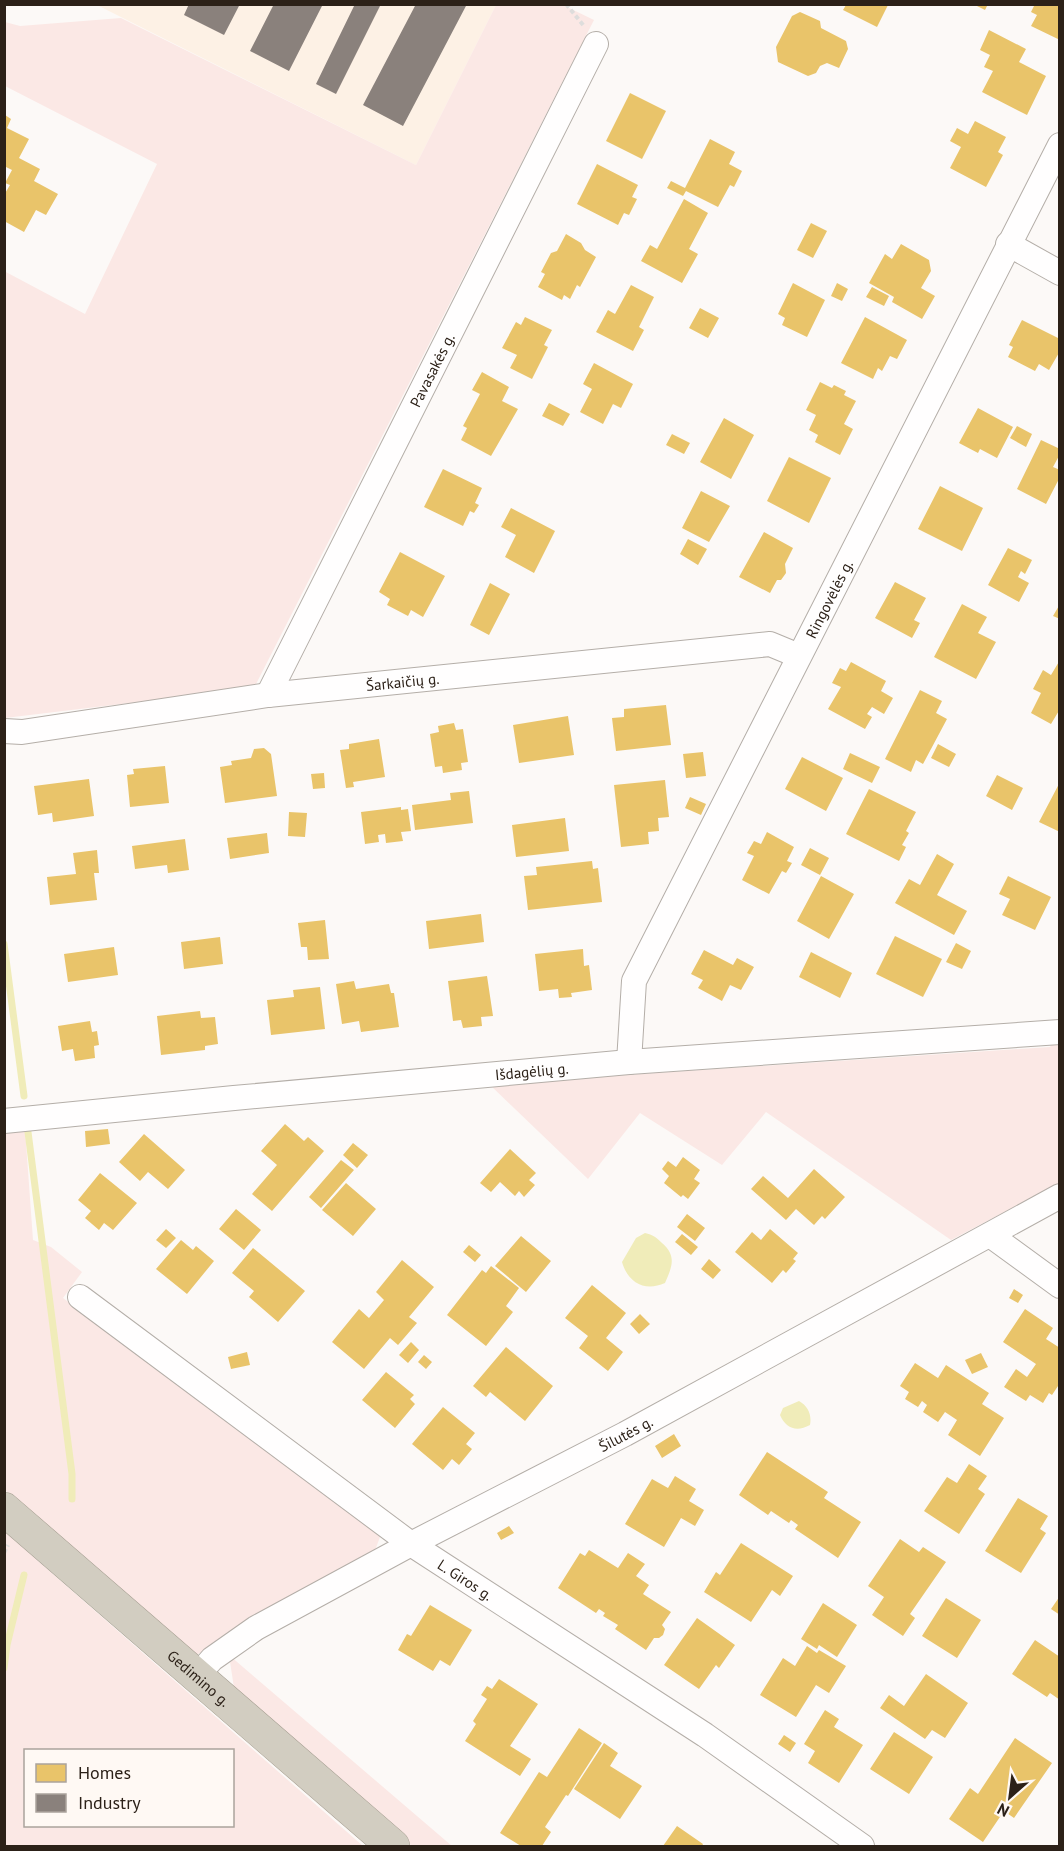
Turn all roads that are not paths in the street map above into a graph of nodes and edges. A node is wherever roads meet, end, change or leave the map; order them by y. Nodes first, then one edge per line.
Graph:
1 (596, 44) dead end
2 (1059, 145) edge
3 (1008, 244) junction
4 (1059, 273) edge
5 (799, 656) junction
6 (268, 695) junction
7 (4, 731) edge
8 (1059, 1032) edge
9 (629, 1062) junction
10 (4, 1121) edge
11 (1059, 1196) edge
12 (990, 1235) junction
13 (1059, 1286) edge
14 (80, 1297) dead end
15 (4, 1509) edge
16 (411, 1544) junction
17 (197, 1676) junction
18 (393, 1846) edge
19 (862, 1846) edge

1 - 6 street, Pavasakės g.
2 - 3 street, Ringovėlės g.
3 - 4 street
3 - 5 street, Ringovėlės g.
5 - 6 street, Šarkaičių g.
5 - 9 street, Ringovėlės g.
6 - 7 street, Šarkaičių g.
8 - 9 street, Išdagėlių g.
9 - 10 street, Išdagėlių g.
11 - 12 street, Šilutės g.
12 - 13 street
12 - 16 street, Šilutės g.
14 - 16 street, L. Giros g.
15 - 17 highway, Gedimino g.
16 - 17 street, Šilutės g.
16 - 19 street, L. Giros g.
17 - 18 highway, Gedimino g.

